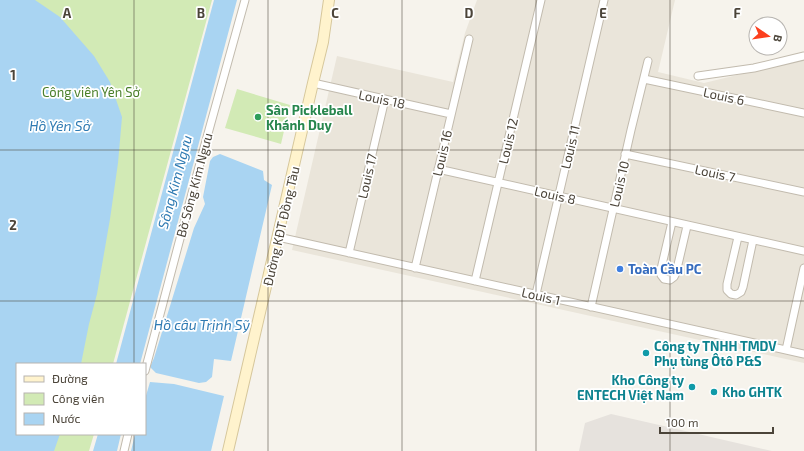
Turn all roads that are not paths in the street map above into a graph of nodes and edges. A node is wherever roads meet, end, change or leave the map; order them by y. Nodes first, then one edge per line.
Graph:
1 (245, 0) edge
2 (329, 0) edge
3 (541, 0) edge
4 (604, 0) edge
5 (469, 39) dead end
6 (804, 56) edge
7 (648, 61) dead end
8 (698, 76) dead end
9 (644, 79) junction
10 (313, 83) junction
11 (385, 99) junction
12 (804, 113) edge
13 (452, 114) junction
14 (625, 154) junction
15 (438, 169) junction
16 (499, 182) junction
17 (804, 192) edge
18 (558, 196) junction
19 (613, 209) junction
20 (672, 222) junction
21 (687, 226) junction
22 (278, 237) junction
23 (738, 237) junction
24 (753, 240) junction
25 (804, 252) edge
26 (349, 253) junction
27 (415, 268) junction
28 (804, 268) edge
29 (475, 281) junction
30 (536, 294) junction
31 (591, 307) junction
32 (786, 350) junction
33 (804, 354) edge
34 (146, 367) edge
35 (128, 435) edge
36 (124, 451) edge
37 (228, 451) edge

1 - 34 street, Bờ Sông Kim Ngưu
2 - 10 main road, Đường KĐT Đồng Tàu
3 - 16 street, Louis 12
4 - 18 street, Louis 11
5 - 13 street, Louis 16
6 - 8 street
7 - 9 street, Louis 10
9 - 12 street, Louis 6
9 - 14 street, Louis 10
10 - 11 street, Louis 18
10 - 22 main road, Đường KĐT Đồng Tàu
11 - 13 street, Louis 18
11 - 26 street, Louis 17
13 - 15 street, Louis 16
14 - 17 street, Louis 7
14 - 19 street, Louis 10
15 - 16 street, Louis 8
15 - 27 street, Louis 16
16 - 18 street, Louis 8
16 - 29 street, Louis 12
18 - 19 street, Louis 8
18 - 30 street, Louis 11
19 - 20 street, Louis 8
19 - 31 street, Louis 10
20 - 21 street, Louis 8
20 - 21 street
21 - 23 street, Louis 8
22 - 26 street, Louis 1
22 - 37 main road, Đường KĐT Đồng Tàu
23 - 24 street, Louis 8
23 - 24 street
24 - 25 street, Louis 8
26 - 27 street, Louis 1
27 - 29 street, Louis 1
28 - 32 street
29 - 30 street, Louis 1
30 - 31 street, Louis 1
31 - 32 street, Louis 1
32 - 33 street, Louis 1
35 - 36 street

